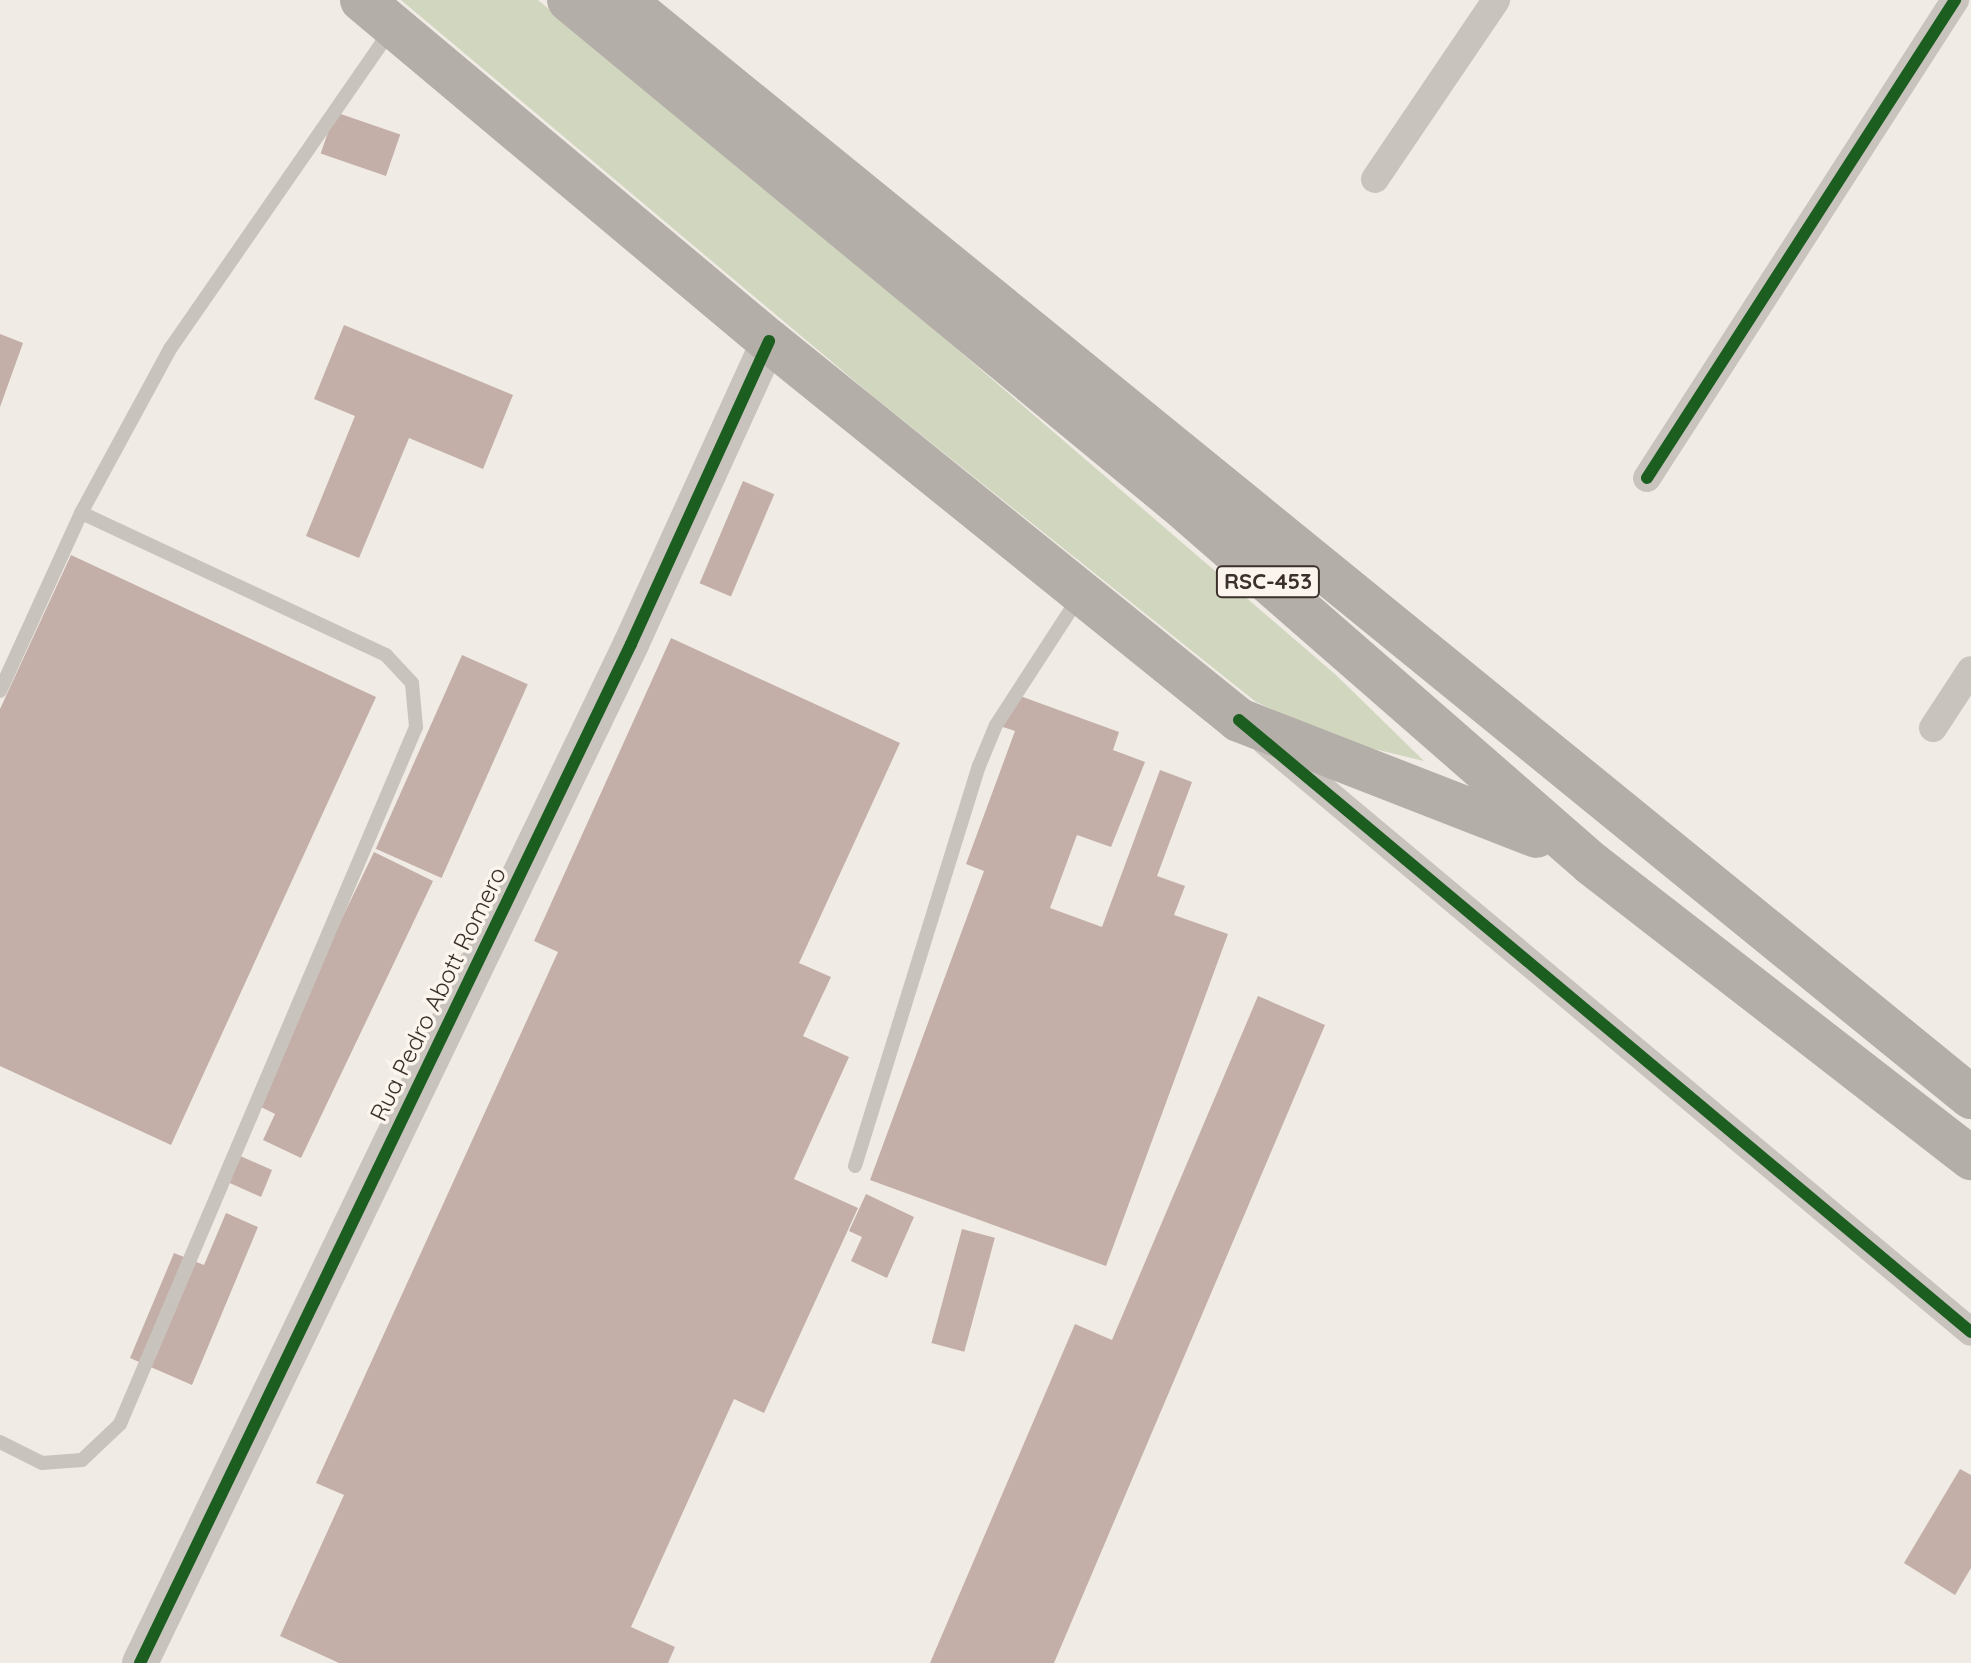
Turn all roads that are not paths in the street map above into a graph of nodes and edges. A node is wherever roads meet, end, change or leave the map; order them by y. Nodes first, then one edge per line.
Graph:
1 (569, 0) edge
2 (623, 0) edge
3 (1496, 0) edge
4 (1955, 0) edge
5 (378, 13) edge
6 (1375, 179) dead end
7 (769, 341) junction
8 (1647, 478) dead end
9 (81, 513) junction
10 (1082, 593) junction
11 (1971, 670) edge
12 (0, 691) edge
13 (1239, 720) junction
14 (1933, 728) dead end
15 (1592, 864) junction
16 (1899, 1036) junction
17 (1971, 1063) edge
18 (1971, 1097) edge
19 (1971, 1158) edge
20 (855, 1166) dead end
21 (1971, 1332) edge
22 (0, 1442) edge
23 (140, 1663) edge

1 - 15 highway, RSC-453
2 - 16 highway, RSC-453
3 - 6 street
4 - 8 street
5 - 7 highway
5 - 9 lane
7 - 10 highway
7 - 23 street, Rua Pedro Abott Romero
9 - 12 lane
9 - 22 lane
10 - 13 highway
10 - 20 lane
11 - 14 street
13 - 15 highway
13 - 21 street
15 - 19 highway, RSC-453
16 - 17 highway
16 - 18 highway, RSC-453

